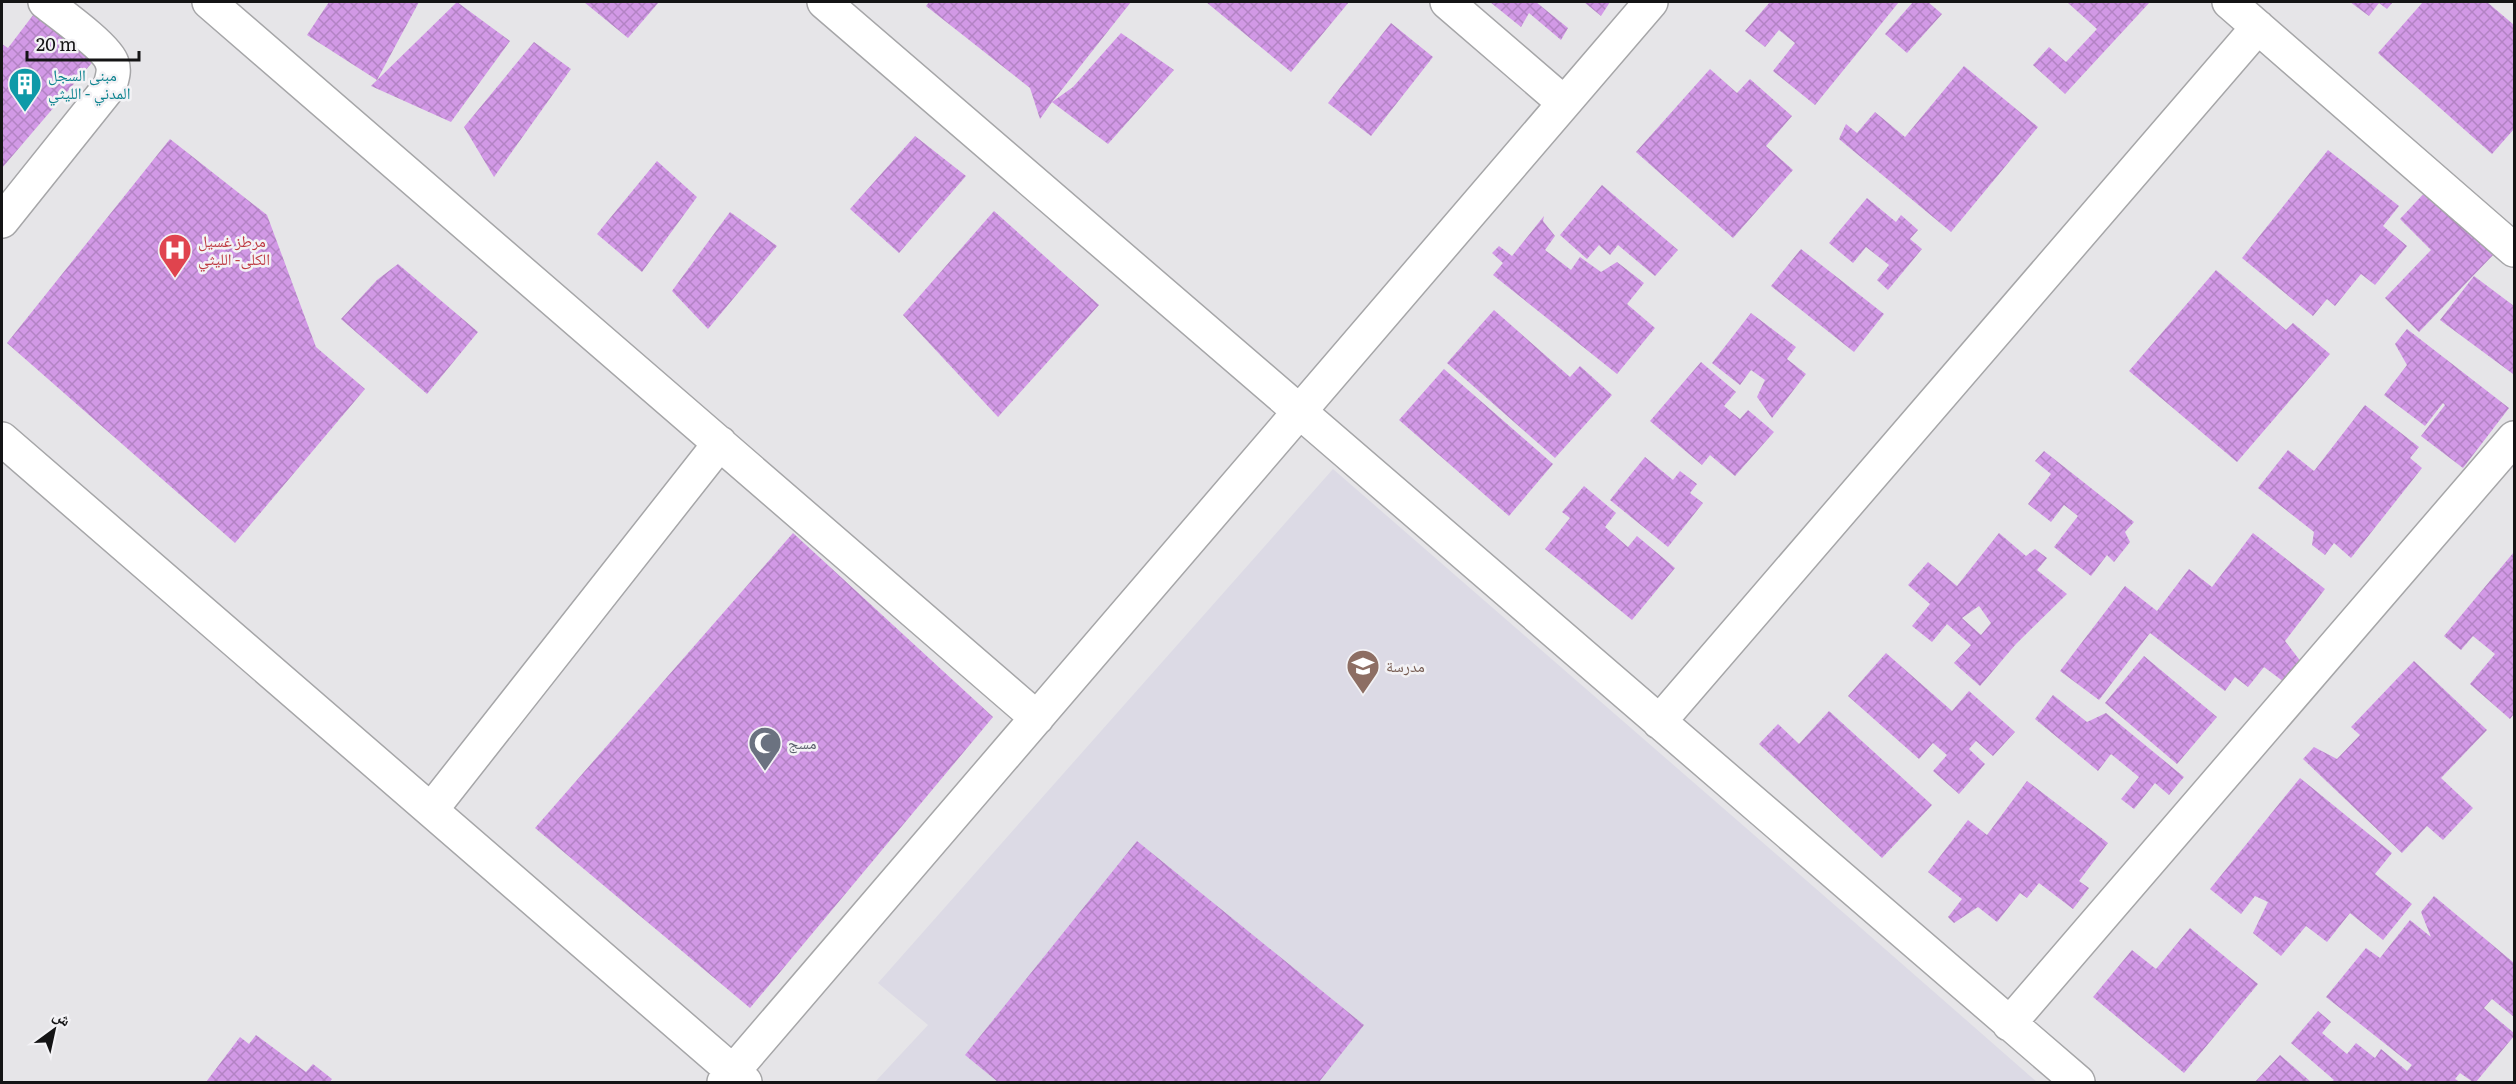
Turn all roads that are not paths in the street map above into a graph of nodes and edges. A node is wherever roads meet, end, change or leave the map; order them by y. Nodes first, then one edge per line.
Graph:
1 (45, 2) edge
2 (209, 2) edge
3 (824, 2) edge
4 (1447, 2) edge
5 (1651, 2) edge
6 (2229, 2) edge
7 (2258, 27) junction
8 (1563, 102) junction
9 (2, 221) edge
10 (2514, 250) edge
11 (1299, 411) junction
12 (2514, 438) edge
13 (2, 439) edge
14 (720, 443) junction
15 (1037, 718) junction
16 (1659, 722) junction
17 (431, 810) junction
18 (2009, 1024) junction
19 (734, 1079) edge
20 (2078, 1083) edge

1 - 9 street
2 - 14 street
3 - 11 street
4 - 8 street
5 - 8 street
6 - 7 street
7 - 10 street
7 - 16 street
8 - 11 street
11 - 15 street
11 - 16 street
12 - 18 street
13 - 17 street
14 - 15 street
14 - 17 street
15 - 19 street
16 - 18 street
17 - 19 street
18 - 20 street

